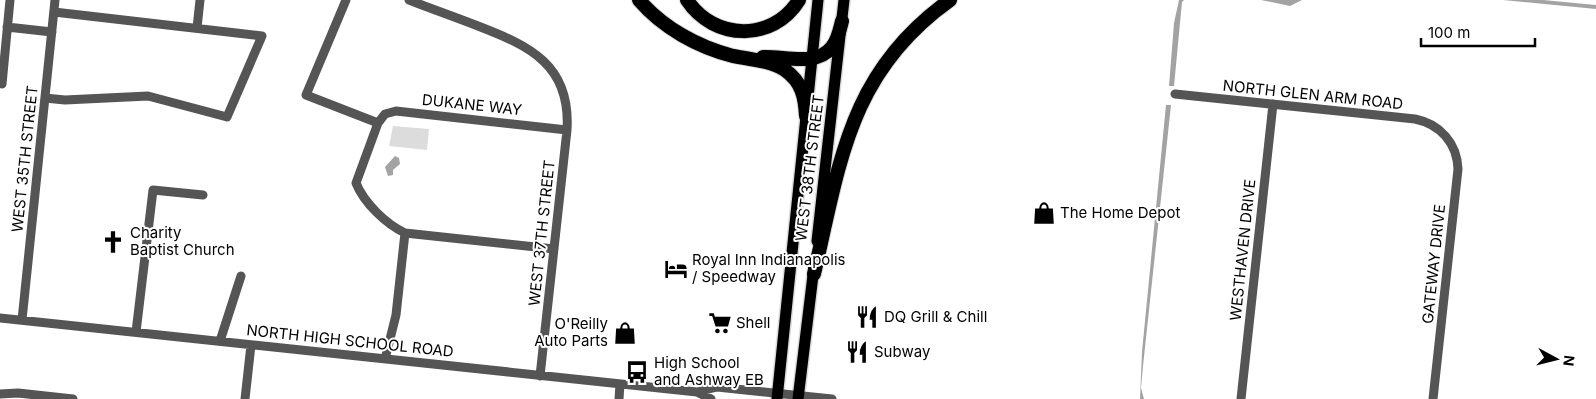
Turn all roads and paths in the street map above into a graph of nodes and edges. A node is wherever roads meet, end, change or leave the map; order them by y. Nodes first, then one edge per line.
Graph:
1 (10, 0) edge
2 (55, 0) edge
3 (200, 0) edge
4 (346, 0) edge
5 (409, 0) edge
6 (639, 0) edge
7 (687, 0) edge
8 (799, 0) edge
9 (818, 0) edge
10 (844, 0) edge
11 (950, 0) edge
12 (54, 12) junction
13 (842, 21) junction
14 (7, 28) junction
15 (197, 28) junction
16 (52, 32) junction
17 (740, 57) junction
18 (812, 58) junction
19 (2, 84) dead end
20 (1175, 94) dead end
21 (45, 98) junction
22 (1272, 104) junction
23 (806, 116) junction
24 (378, 123) junction
25 (567, 130) junction
26 (1445, 134) joint
27 (203, 195) dead end
28 (405, 233) junction
29 (554, 249) junction
30 (814, 274) junction
31 (241, 276) dead end
32 (0, 318) edge
33 (22, 320) junction
34 (136, 332) junction
35 (220, 341) junction
36 (251, 345) junction
37 (385, 359) junction
38 (540, 376) junction
39 (620, 384) junction
40 (697, 392) junction
41 (0, 394) edge
42 (777, 396) edge
43 (43, 397) edge
44 (798, 397) edge
45 (73, 399) edge
46 (245, 399) edge
47 (619, 399) edge
48 (711, 399) edge
49 (832, 399) edge
50 (1241, 399) edge
51 (1433, 399) edge

1 - 14 street
2 - 12 street, WEST 35TH STREET
3 - 15 street
4 - 24 street
5 - 25 street, WEST 37TH STREET
6 - 17 highway
7 - 8 highway
9 - 18 main road, WEST 38TH STREET
10 - 13 main road, WEST 38TH STREET
11 - 30 highway
12 - 15 street
12 - 16 street, WEST 35TH STREET
13 - 18 highway
13 - 30 main road, WEST 38TH STREET
14 - 16 street
14 - 19 street
15 - 21 street
16 - 21 street, WEST 35TH STREET
17 - 18 highway
17 - 23 highway
18 - 23 main road, WEST 38TH STREET
20 - 22 street, NORTH GLEN ARM ROAD
21 - 33 street, WEST 35TH STREET
22 - 26 street, NORTH GLEN ARM ROAD
22 - 50 street, WESTHAVEN DRIVE
23 - 42 main road, WEST 38TH STREET
24 - 25 street, DUKANE WAY
24 - 28 street
25 - 29 street, WEST 37TH STREET
26 - 51 street, GATEWAY DRIVE
27 - 34 street
28 - 29 street
28 - 37 street
29 - 38 street, WEST 37TH STREET
30 - 44 main road, WEST 38TH STREET
31 - 35 street
32 - 33 street, NORTH HIGH SCHOOL ROAD
33 - 34 street, NORTH HIGH SCHOOL ROAD
34 - 35 street, NORTH HIGH SCHOOL ROAD
35 - 36 street, NORTH HIGH SCHOOL ROAD
36 - 37 street, NORTH HIGH SCHOOL ROAD
36 - 46 street
37 - 38 street, NORTH HIGH SCHOOL ROAD
38 - 39 street, NORTH HIGH SCHOOL ROAD
39 - 40 street, NORTH HIGH SCHOOL ROAD
39 - 47 street
40 - 42 street, NORTH HIGH SCHOOL ROAD
40 - 48 street, NORTH HIGH SCHOOL ROAD
41 - 43 street
42 - 44 street, NORTH HIGH SCHOOL ROAD
43 - 45 street
44 - 49 street, NORTH HIGH SCHOOL ROAD

